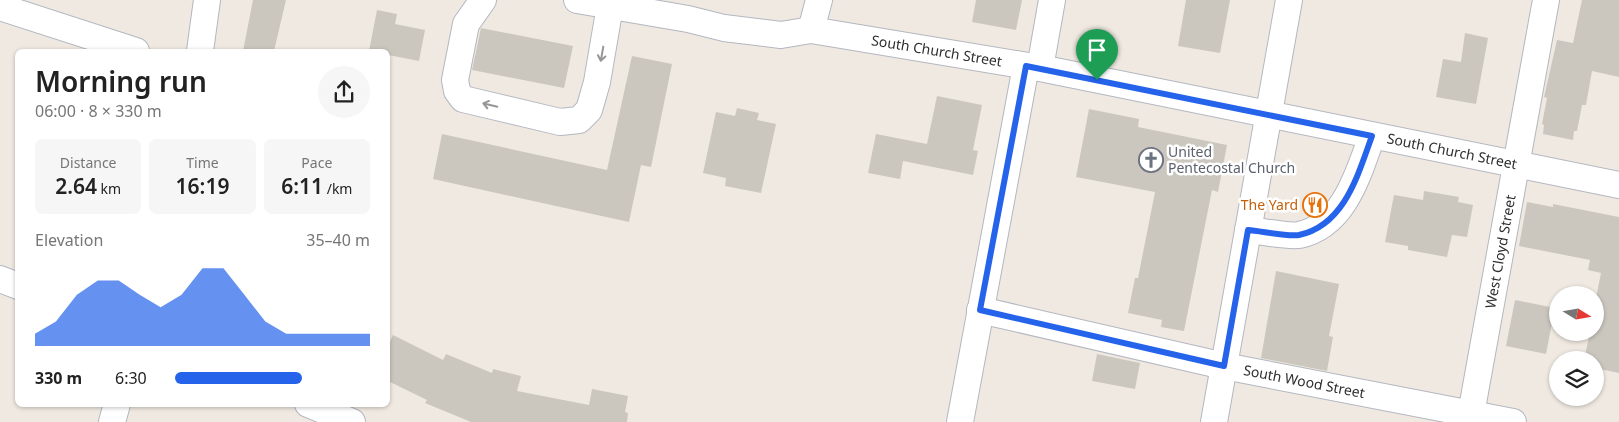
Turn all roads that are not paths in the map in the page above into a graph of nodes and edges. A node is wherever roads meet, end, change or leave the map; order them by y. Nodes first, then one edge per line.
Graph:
1 (207, 0) edge
2 (482, 0) edge
3 (576, 0) edge
4 (819, 0) edge
5 (1052, 0) edge
6 (1289, 0) edge
7 (1546, 0) edge
8 (610, 6) junction
9 (0, 7) edge
10 (811, 30) junction
11 (130, 49) edge
12 (200, 49) edge
13 (1033, 67) junction
14 (1269, 115) junction
15 (1372, 136) junction
16 (1516, 166) junction
17 (1619, 185) edge
18 (1248, 230) junction
19 (0, 279) edge
20 (15, 285) edge
21 (980, 310) junction
22 (1224, 366) junction
23 (116, 407) edge
24 (315, 407) edge
25 (1471, 414) junction
26 (112, 422) edge
27 (352, 422) edge
28 (960, 422) edge
29 (1214, 422) edge
30 (1513, 422) edge

1 - 12 street
8 -> 2 street
3 - 8 street, South Church Street
4 - 10 street
5 - 13 street
6 - 14 street
7 - 16 street, West Cloyd Street
8 - 10 street, South Church Street
9 - 11 street
10 - 13 street, South Church Street
13 - 14 street, South Church Street
13 - 21 street
14 - 15 street, South Church Street
14 - 18 street
15 - 16 street, South Church Street
15 - 18 street
16 - 17 street, South Church Street
16 - 25 street, West Cloyd Street
18 - 22 street
19 - 20 street
21 - 22 street, South Wood Street
21 - 28 street
22 - 25 street, South Wood Street
22 - 29 street
23 - 26 street
24 - 27 street
25 - 30 street, South Wood Street

